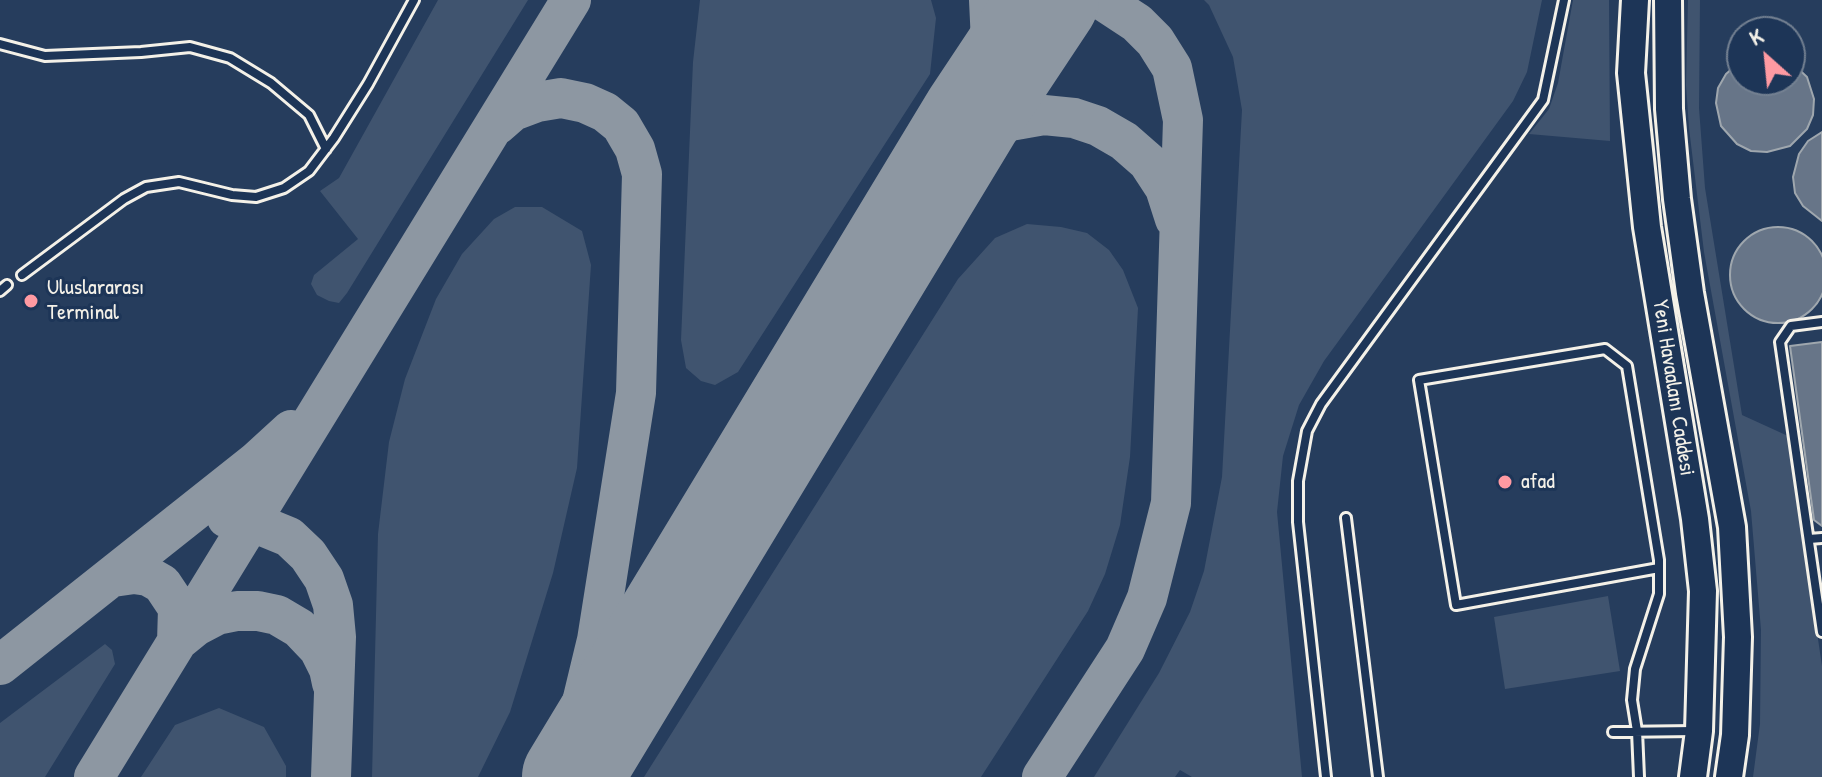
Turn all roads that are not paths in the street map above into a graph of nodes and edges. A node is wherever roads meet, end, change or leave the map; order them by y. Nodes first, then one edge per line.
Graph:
1 (414, 0) edge
2 (1564, 0) edge
3 (1635, 0) edge
4 (1668, 0) edge
5 (0, 44) edge
6 (326, 149) junction
7 (22, 275) dead end
8 (1822, 322) edge
9 (1346, 518) dead end
10 (1822, 538) edge
11 (1809, 539) junction
12 (1659, 568) junction
13 (1822, 632) edge
14 (1700, 725) junction
15 (1735, 725) junction
16 (1637, 731) junction
17 (1613, 732) dead end
18 (1326, 777) edge
19 (1378, 777) edge
20 (1639, 777) edge
21 (1693, 777) edge
22 (1729, 777) edge

1 - 6 lane
2 - 18 lane
3 - 14 main road, Yeni Havaalanı Caddesi
4 - 15 main road, Yeni Havaalanı Caddesi
5 - 6 lane
6 - 7 lane
8 - 11 lane
9 - 19 lane
10 - 11 lane
11 - 13 lane
12 - 12 lane
12 - 16 lane
14 - 15 main road
14 - 16 lane
14 - 21 main road, Yeni Havaalanı Caddesi
15 - 22 main road, Yeni Havaalanı Caddesi
16 - 17 lane
16 - 20 lane

